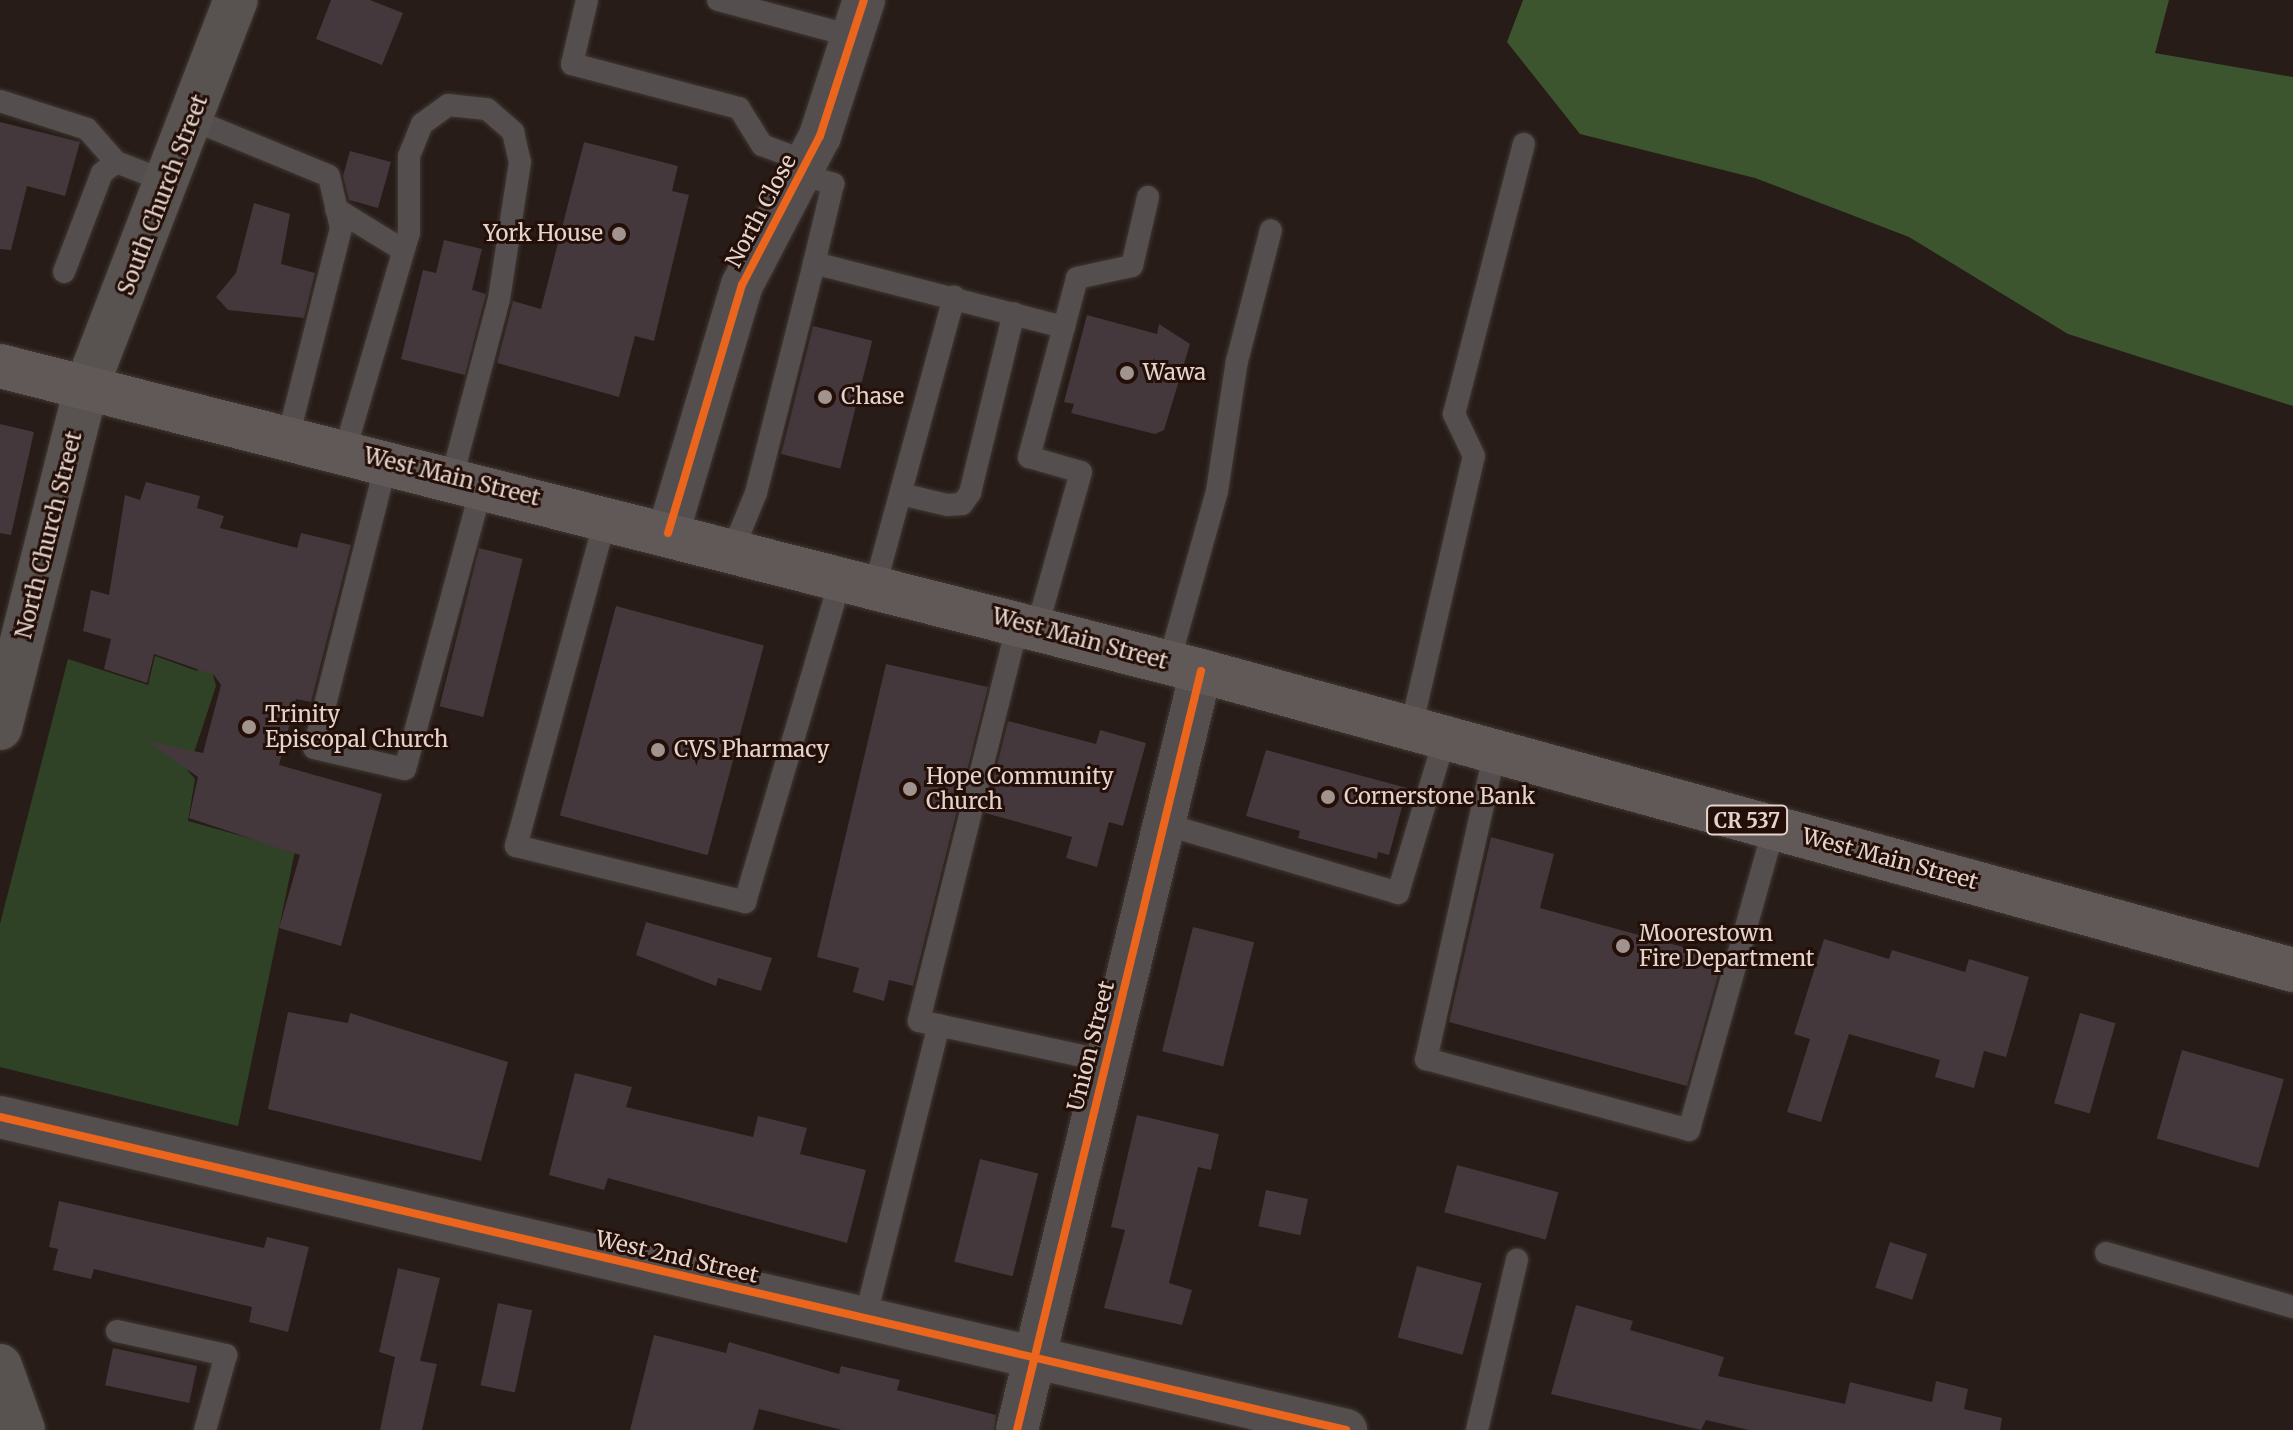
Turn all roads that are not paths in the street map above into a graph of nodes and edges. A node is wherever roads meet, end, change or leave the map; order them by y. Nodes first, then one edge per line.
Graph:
1 (236, 0) edge
2 (587, 0) edge
3 (718, 0) edge
4 (858, 18) edge
5 (0, 101) edge
6 (191, 119) junction
7 (1524, 144) dead end
8 (116, 162) junction
9 (804, 168) junction
10 (168, 182) junction
11 (1148, 197) dead end
12 (339, 218) junction
13 (1271, 230) dead end
14 (403, 250) junction
15 (814, 263) junction
16 (64, 272) dead end
17 (954, 297) junction
18 (1014, 313) junction
19 (1064, 327) junction
20 (0, 366) edge
21 (86, 388) junction
22 (288, 437) junction
23 (345, 450) junction
24 (387, 460) junction
25 (467, 481) junction
26 (901, 494) junction
27 (606, 517) junction
28 (668, 533) junction
29 (733, 549) junction
30 (858, 582) junction
31 (1028, 626) junction
32 (12, 628) edge
33 (1185, 666) junction
34 (1, 719) edge
35 (1428, 732) junction
36 (1495, 751) junction
37 (1164, 824) junction
38 (1774, 828) junction
39 (2293, 970) edge
40 (939, 1025) junction
41 (1106, 1061) junction
42 (0, 1117) edge
43 (2106, 1253) dead end
44 (1517, 1260) dead end
45 (2293, 1307) edge
46 (865, 1319) junction
47 (117, 1331) dead end
48 (1033, 1357) junction
49 (0, 1366) edge
50 (23, 1430) edge
51 (205, 1430) edge
52 (1017, 1430) edge
53 (1346, 1430) edge
54 (1477, 1430) edge

1 - 6 main road, South Church Street
2 - 9 lane
3 - 4 lane
4 - 9 street, North Close
5 - 8 lane
6 - 10 main road, South Church Street
6 - 12 lane
7 - 35 lane
8 - 10 lane
8 - 16 lane
9 - 15 lane
9 - 28 street, North Close
10 - 21 main road, South Church Street
11 - 19 lane
12 - 14 lane
12 - 22 lane
13 - 33 lane
14 - 23 lane
14 - 25 lane
15 - 17 lane
15 - 29 lane
17 - 18 lane
17 - 26 lane
18 - 19 lane
18 - 26 lane
19 - 31 lane
20 - 21 main road, West Main Street / CR 537
21 - 22 main road, West Main Street / CR 537
21 - 32 main road, North Church Street
22 - 23 main road, West Main Street / CR 537
23 - 24 main road, West Main Street / CR 537
24 - 25 main road, West Main Street / CR 537
24 - 25 lane
25 - 27 main road, West Main Street / CR 537
26 - 30 lane
27 - 28 main road, West Main Street / CR 537
27 - 30 lane
28 - 29 main road, West Main Street / CR 537
29 - 30 main road, West Main Street / CR 537
30 - 31 main road, West Main Street / CR 537
31 - 33 main road, West Main Street / CR 537
31 - 40 lane
32 - 34 main road, North Church Street
33 - 35 main road, West Main Street / CR 537
33 - 37 street, Union Street
35 - 36 main road, West Main Street / CR 537
35 - 37 lane
36 - 38 main road, West Main Street / CR 537
36 - 38 lane
37 - 41 street, Union Street
38 - 39 main road, West Main Street / CR 537
40 - 41 lane
40 - 46 lane
41 - 48 street, Union Street
42 - 46 street, West 2nd Street
43 - 45 lane
44 - 54 lane
46 - 48 street, West 2nd Street
47 - 51 lane
48 - 52 street, Union Street
48 - 53 street, West 2nd Street
49 - 50 main road

